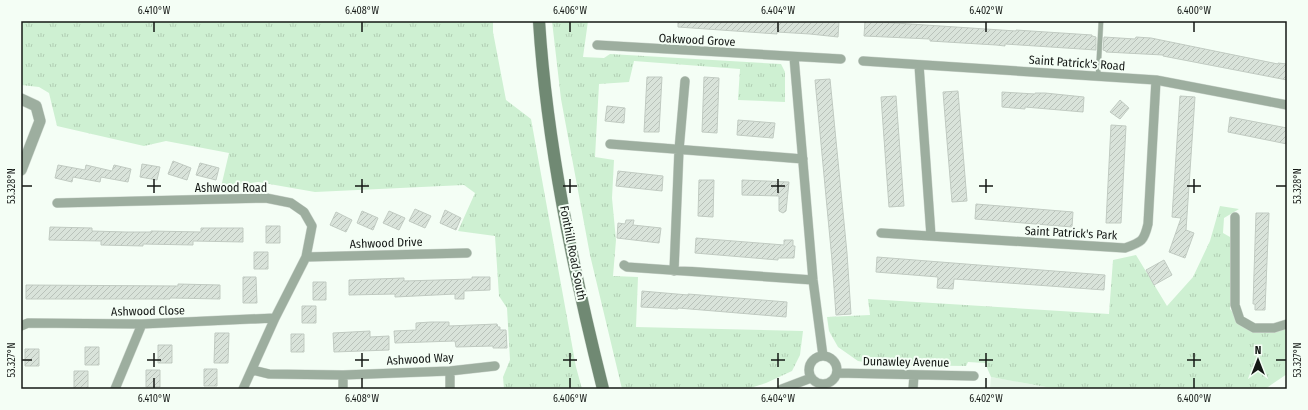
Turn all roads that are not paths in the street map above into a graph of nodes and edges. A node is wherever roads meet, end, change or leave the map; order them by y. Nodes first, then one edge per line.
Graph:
1 (539, 21) edge
2 (1102, 21) edge
3 (598, 46) dead end
4 (794, 57) junction
5 (842, 59) dead end
6 (863, 61) dead end
7 (919, 65) junction
8 (1098, 76) junction
9 (1156, 80) junction
10 (685, 81) dead end
11 (21, 99) edge
12 (1287, 105) edge
13 (610, 144) dead end
14 (679, 150) junction
15 (803, 159) junction
16 (21, 170) edge
17 (57, 203) dead end
18 (1235, 217) dead end
19 (881, 233) dead end
20 (931, 236) junction
21 (467, 253) dead end
22 (306, 257) junction
23 (624, 265) dead end
24 (674, 271) junction
25 (813, 280) junction
26 (275, 318) junction
27 (142, 324) junction
28 (1287, 324) edge
29 (21, 326) edge
30 (823, 356) junction
31 (495, 366) dead end
32 (252, 370) junction
33 (450, 371) junction
34 (837, 373) junction
35 (343, 375) junction
36 (914, 375) junction
37 (974, 376) dead end
38 (811, 378) junction
39 (115, 389) edge
40 (243, 389) edge
41 (343, 389) edge
42 (450, 389) edge
43 (603, 389) edge
44 (782, 389) edge
45 (913, 389) edge

1 - 43 main road, Fonthill Road South
2 - 8 lane
3 - 4 street, Oakwood Grove
4 - 5 street, Oakwood Grove
4 - 15 street
6 - 7 street, Saint Patrick's Road
7 - 8 street, Saint Patrick's Road
7 - 20 street
8 - 9 street, Saint Patrick's Road
9 - 12 street, Saint Patrick's Road
9 - 20 street, Saint Patrick's Park
10 - 14 street
11 - 16 street
13 - 14 street
14 - 15 street
14 - 24 street
15 - 25 street
17 - 22 street, Ashwood Road
18 - 28 street
19 - 20 street, Saint Patrick's Park
21 - 22 street, Ashwood Drive
22 - 26 street, Ashwood Road
23 - 24 street
24 - 25 street
25 - 30 street
26 - 27 street, Ashwood Close
26 - 32 street, Ashwood Road
27 - 29 street, Ashwood Close
27 - 39 street
30 - 34 street
30 - 38 street
31 - 33 street, Ashwood Way
32 - 35 street, Ashwood Way
32 - 40 street, Ashwood Road
33 - 35 street, Ashwood Way
33 - 42 street
34 - 36 street, Dunawley Avenue
34 - 38 street
35 - 41 street
36 - 37 street, Dunawley Avenue
36 - 45 street
38 - 44 street

